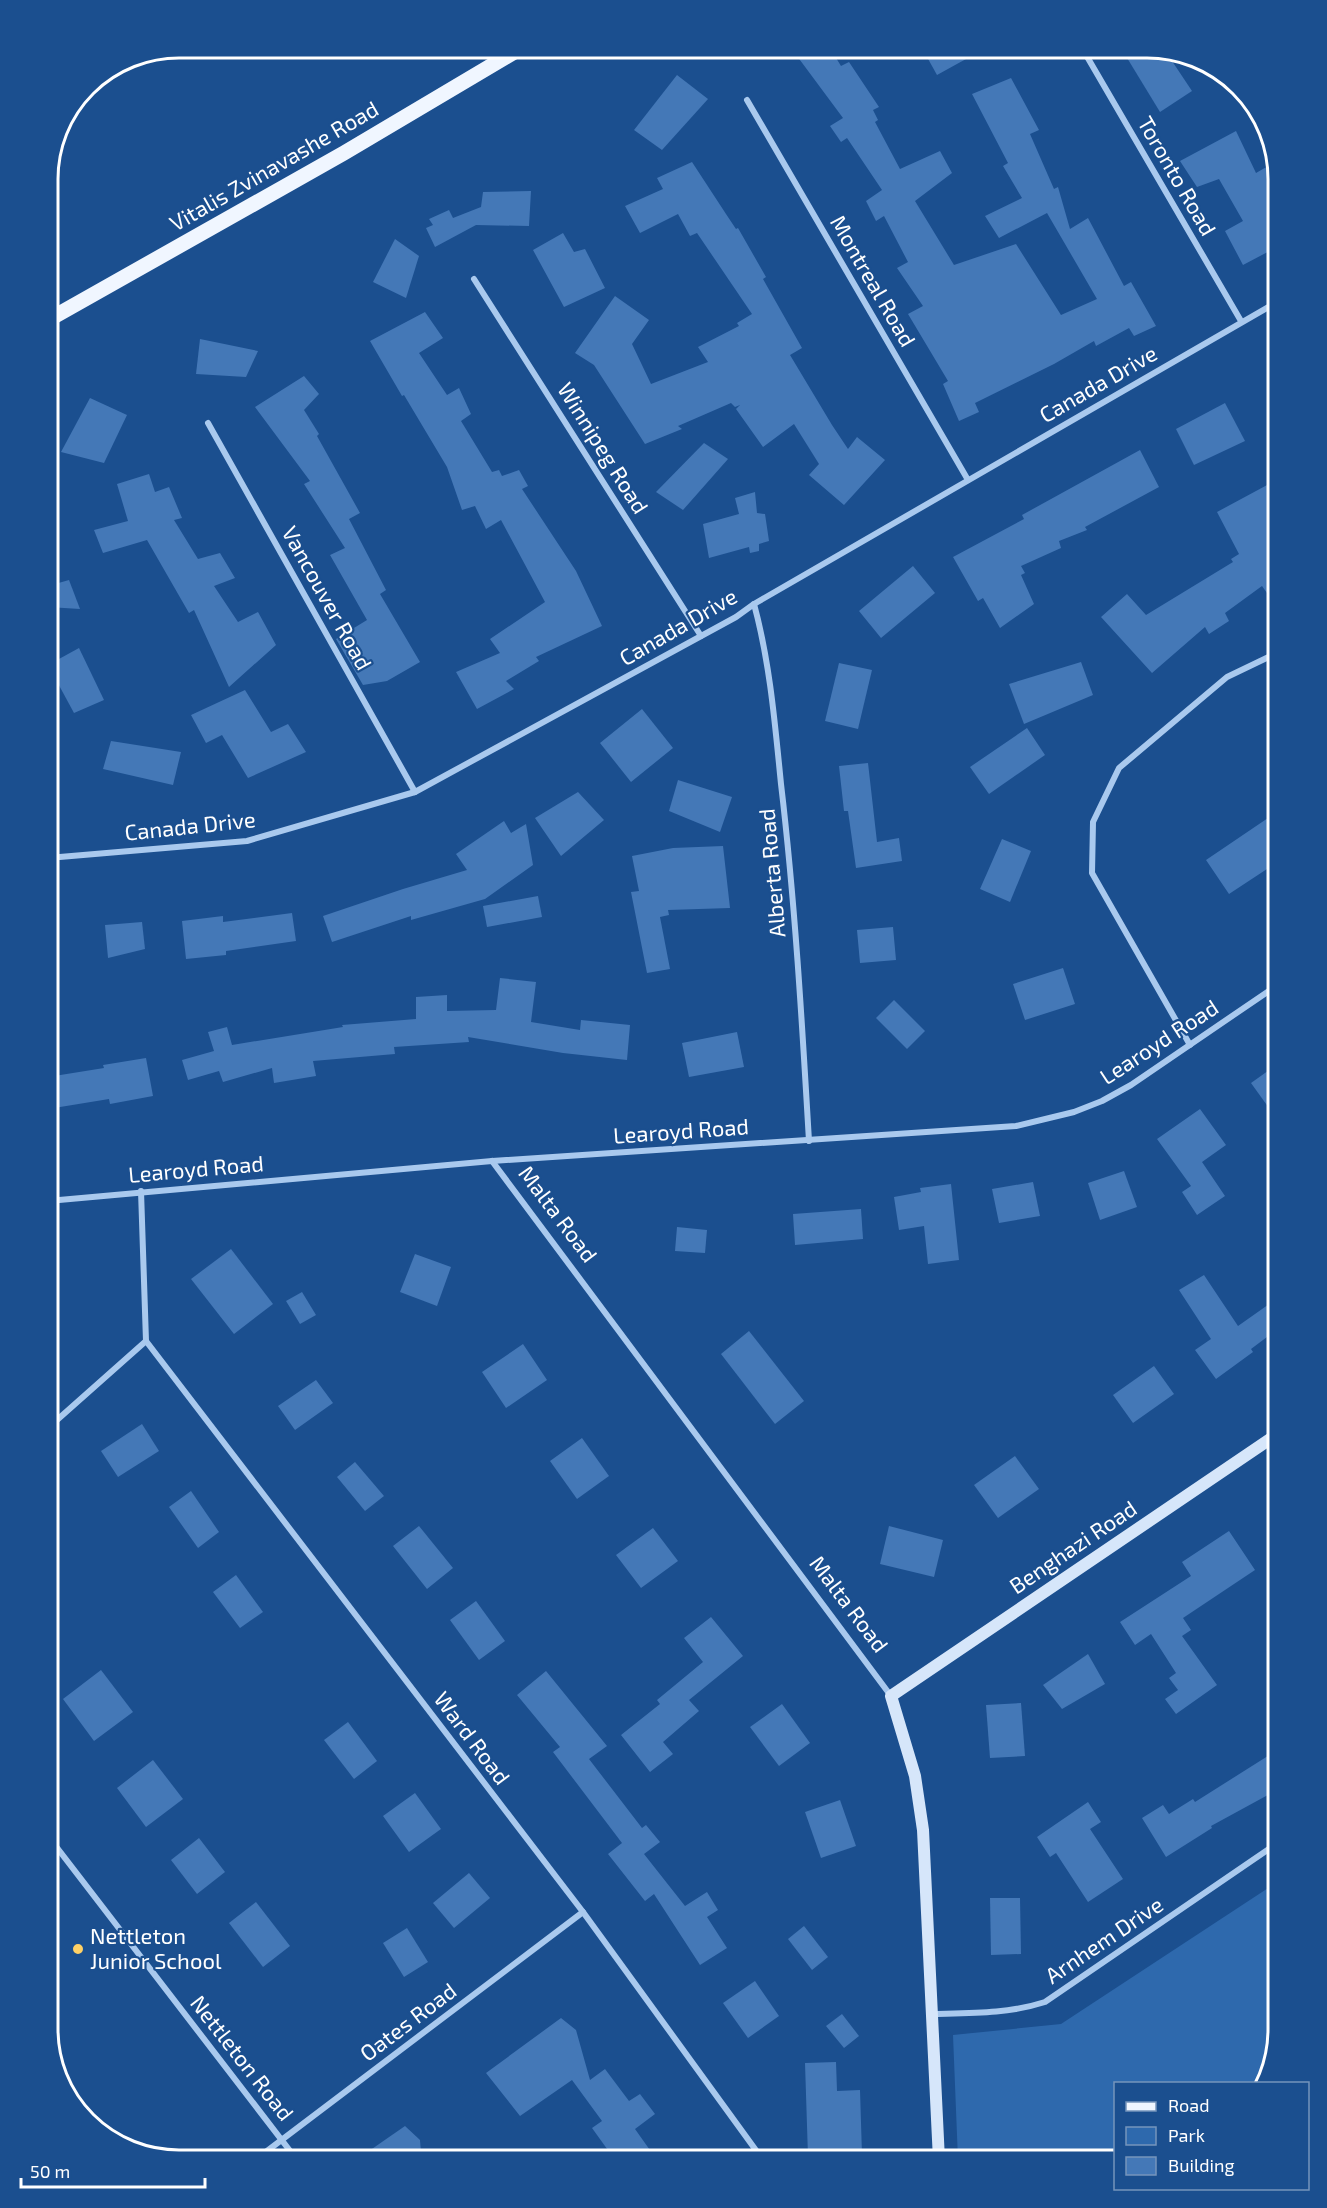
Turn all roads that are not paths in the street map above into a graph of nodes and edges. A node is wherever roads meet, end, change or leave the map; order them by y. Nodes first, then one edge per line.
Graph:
1 (504, 58) edge
2 (1088, 59) edge
3 (747, 100) dead end
4 (474, 279) dead end
5 (1268, 306) edge
6 (59, 314) edge
7 (1241, 321) junction
8 (208, 423) dead end
9 (968, 480) junction
10 (754, 604) junction
11 (701, 636) junction
12 (1268, 657) edge
13 (415, 792) junction
14 (59, 857) edge
15 (1268, 992) edge
16 (1190, 1045) junction
17 (809, 1141) junction
18 (492, 1161) junction
19 (141, 1191) junction
20 (58, 1200) edge
21 (146, 1341) junction
22 (58, 1419) edge
23 (1268, 1441) edge
24 (1265, 1443) junction
25 (1268, 1443) edge
26 (891, 1696) junction
27 (58, 1849) edge
28 (1268, 1850) edge
29 (583, 1912) junction
30 (931, 2014) junction
31 (282, 2139) junction
32 (269, 2149) edge
33 (289, 2149) edge
34 (755, 2150) edge
35 (938, 2150) edge

1 - 6 main road, Vitalis Zvinavashe Road
2 - 7 street, Toronto Road
3 - 9 street, Montreal Road
4 - 11 street, Winnipeg Road
5 - 7 street, Canada Drive
7 - 9 street, Canada Drive
8 - 13 street, Vancouver Road
9 - 10 street, Canada Drive
10 - 11 street, Canada Drive
10 - 17 street, Alberta Road
11 - 13 street, Canada Drive
12 - 16 street
13 - 14 street, Canada Drive
15 - 16 street, Learoyd Road
16 - 17 street, Learoyd Road
17 - 18 street, Learoyd Road
18 - 19 street, Learoyd Road
18 - 26 street, Malta Road
19 - 20 street, Learoyd Road
19 - 21 street
21 - 22 street
21 - 29 street, Ward Road
23 - 24 street, Benghazi Road
24 - 25 street
24 - 26 street, Benghazi Road
26 - 30 street, Malta Road
27 - 31 street, Nettleton Road
28 - 30 street, Arnhem Drive
29 - 31 street, Oates Road
29 - 34 street, Ward Road
30 - 35 street, Malta Road
31 - 32 street, Oates Road
31 - 33 street, Nettleton Road

